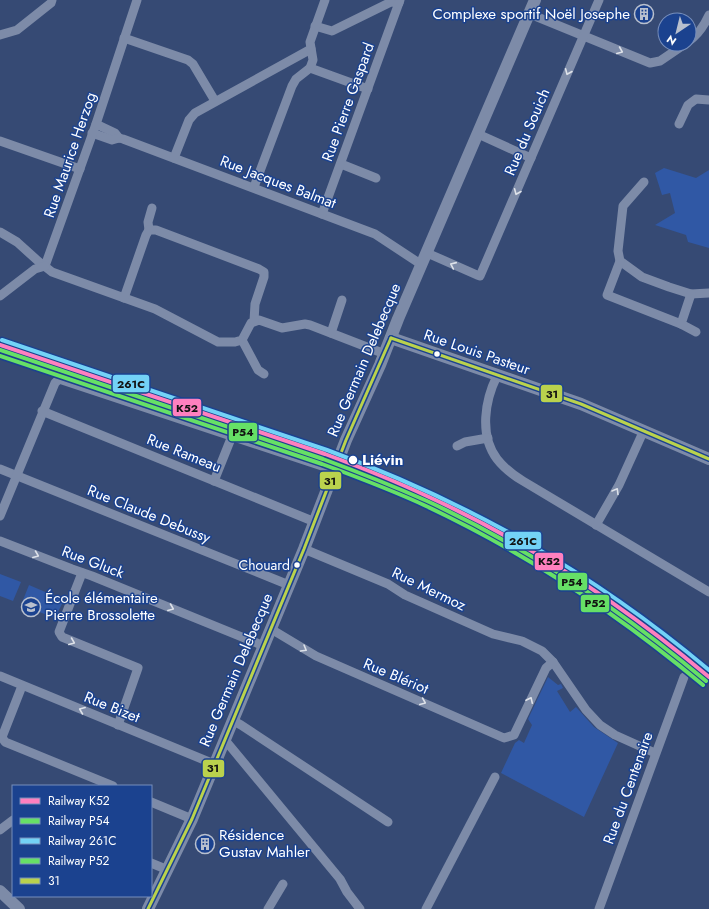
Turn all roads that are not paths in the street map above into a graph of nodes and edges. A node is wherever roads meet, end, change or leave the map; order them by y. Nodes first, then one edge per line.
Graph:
1 (52, 0) edge
2 (137, 0) edge
3 (325, 0) edge
4 (535, 0) edge
5 (599, 0) edge
6 (400, 2) edge
7 (530, 14) junction
8 (709, 15) edge
9 (315, 26) junction
10 (0, 35) edge
11 (697, 35) edge
12 (584, 36) junction
13 (124, 38) junction
14 (311, 49) junction
15 (673, 52) edge
16 (310, 68) junction
17 (368, 89) junction
18 (709, 100) edge
19 (215, 101) junction
20 (679, 124) dead end
21 (94, 128) junction
22 (478, 134) junction
23 (0, 141) edge
24 (174, 158) junction
25 (531, 158) junction
26 (341, 164) junction
27 (80, 169) junction
28 (376, 178) dead end
29 (644, 182) dead end
30 (254, 188) junction
31 (152, 208) dead end
32 (322, 214) junction
33 (149, 230) junction
34 (0, 232) edge
35 (427, 253) junction
36 (620, 261) junction
37 (422, 265) junction
38 (45, 266) junction
39 (709, 293) edge
40 (690, 294) junction
41 (0, 296) edge
42 (124, 298) junction
43 (342, 300) dead end
44 (254, 321) junction
45 (681, 324) junction
46 (696, 332) dead end
47 (330, 333) junction
48 (390, 338) junction
49 (242, 340) junction
50 (385, 354) junction
51 (264, 374) dead end
52 (497, 376) junction
53 (42, 411) junction
54 (644, 430) junction
55 (232, 436) junction
56 (488, 438) junction
57 (457, 446) dead end
58 (709, 459) edge
59 (0, 469) edge
60 (334, 470) junction
61 (16, 476) junction
62 (214, 481) junction
63 (0, 516) edge
64 (315, 522) junction
65 (596, 525) junction
66 (0, 541) edge
67 (304, 549) junction
68 (82, 573) junction
69 (289, 585) junction
70 (709, 592) edge
71 (271, 629) junction
72 (264, 646) junction
73 (553, 662) junction
74 (0, 676) edge
75 (684, 677) dead end
76 (22, 686) junction
77 (232, 720) junction
78 (118, 725) junction
79 (225, 740) junction
80 (655, 753) junction
81 (214, 764) junction
82 (495, 777) dead end
83 (93, 782) edge
84 (108, 785) edge
85 (152, 802) edge
86 (192, 819) junction
87 (12, 821) edge
88 (388, 822) dead end
89 (0, 830) edge
90 (152, 863) edge
91 (168, 870) junction
92 (283, 884) dead end
93 (0, 891) edge
94 (19, 909) edge
95 (148, 909) edge
96 (268, 909) edge
97 (360, 909) edge
98 (426, 909) edge
99 (599, 909) edge

1 - 10 street
2 - 13 street, Rue Maurice Herzog
3 - 9 street
4 - 7 street, Rue Germain Delebecque
5 - 12 street, Rue du Souich
6 - 9 street
6 - 17 street, Rue Pierre Gaspard
7 - 12 street
7 - 22 street, Rue Germain Delebecque
8 - 11 street
9 - 14 street
12 -> 15 street
12 -> 25 street, Rue du Souich
13 - 19 street
13 - 21 street, Rue Maurice Herzog
14 - 16 street
14 - 19 street
16 - 17 street
16 - 30 street
17 - 26 street, Rue Pierre Gaspard
18 - 20 street
19 - 24 street
21 - 24 street, Rue Jacques Balmat
21 - 27 street, Rue Maurice Herzog
22 - 25 street
22 - 35 street, Rue Germain Delebecque
23 - 27 street
24 - 30 street, Rue Jacques Balmat
25 -> 35 street, Rue du Souich
26 - 28 street
26 - 32 street, Rue Pierre Gaspard
27 - 38 street, Rue Maurice Herzog
29 - 36 street
30 - 32 street, Rue Jacques Balmat
31 - 33 street
32 - 37 street, Rue Jacques Balmat
33 - 42 street
33 - 44 street
34 - 38 street
35 - 37 street, Rue Germain Delebecque
36 - 40 street
36 - 45 street
37 - 48 street, Rue Germain Delebecque
38 - 41 street
38 - 42 street
39 - 40 street
40 - 45 street
42 - 49 street
43 - 47 street
44 - 47 street
44 - 49 street
45 - 46 street
47 - 50 street
48 - 50 street, Rue Germain Delebecque
48 - 52 street, Rue Louis Pasteur
49 - 51 street
50 - 60 street, Rue Germain Delebecque
52 - 54 street, Rue Louis Pasteur
52 - 56 street
53 - 55 street
53 - 61 street
53 - 62 street, Rue Rameau
54 - 58 street, Rue Louis Pasteur
65 -> 54 street
55 - 60 street
55 - 62 street
56 - 57 street
56 - 65 street
59 - 61 street, Rue Claude Debussy
60 - 64 street, Rue Germain Delebecque
61 - 63 street
61 - 69 street, Rue Claude Debussy
62 - 64 street, Rue Rameau
64 - 67 street, Rue Germain Delebecque
65 - 70 street
66 -> 68 street, Rue Gluck
67 - 69 street, Rue Germain Delebecque
67 - 73 street, Rue Mermoz
68 -> 72 street, Rue Gluck
68 -> 78 street
69 - 71 street, Rue Germain Delebecque
71 - 72 street, Rue Germain Delebecque
71 -> 73 street, Rue Blériot
72 - 77 street, Rue Germain Delebecque
73 - 80 street
74 - 76 street, Rue Bizet
75 - 80 street, Rue du Centenaire
78 -> 76 street, Rue Bizet
76 - 83 street
77 - 79 street, Rue Germain Delebecque
77 - 88 street
78 - 81 street, Rue Bizet
79 - 81 street, Rue Germain Delebecque
79 - 97 street
80 - 99 street, Rue du Centenaire
81 - 86 street, Rue Germain Delebecque
82 - 98 street
83 - 84 street
85 - 86 street
86 - 91 street, Rue Germain Delebecque
87 - 89 street
90 - 91 street
91 - 95 street, Rue Germain Delebecque
92 - 96 street
93 - 94 street

